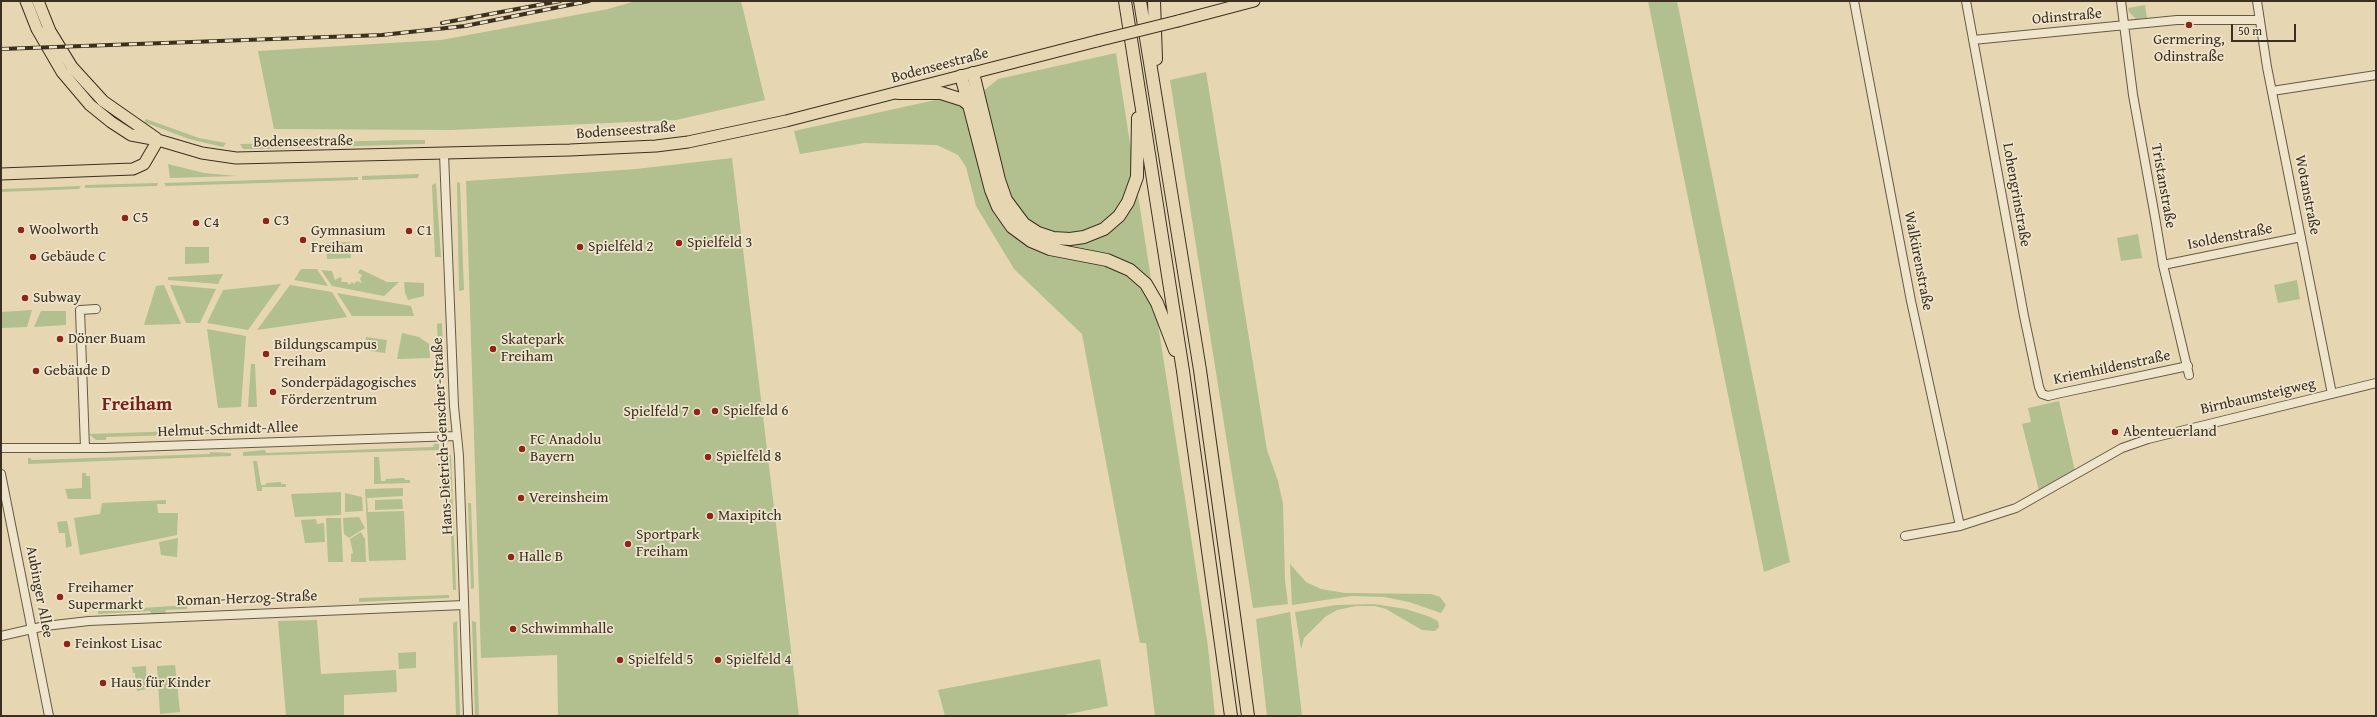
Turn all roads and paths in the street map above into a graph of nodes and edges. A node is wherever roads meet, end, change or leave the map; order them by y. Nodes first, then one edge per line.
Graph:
1 (26, 1) edge
2 (38, 1) edge
3 (1125, 1) edge
4 (1140, 1) edge
5 (1154, 1) edge
6 (1254, 1) edge
7 (1854, 1) edge
8 (1966, 1) edge
9 (2121, 1) edge
10 (2257, 1) edge
11 (2260, 20) junction
12 (2124, 26) junction
13 (1973, 40) junction
14 (967, 75) junction
15 (2376, 75) edge
16 (1140, 91) junction
17 (2272, 91) junction
18 (898, 93) junction
19 (973, 105) junction
20 (1158, 110) junction
21 (981, 129) junction
22 (158, 140) junction
23 (444, 154) junction
24 (1, 174) edge
25 (2301, 237) junction
26 (2163, 265) junction
27 (96, 309) dead end
28 (2188, 366) junction
29 (1184, 371) junction
30 (2190, 375) dead end
31 (2376, 383) edge
32 (2042, 394) joint
33 (2332, 394) junction
34 (456, 436) junction
35 (1, 448) edge
36 (85, 448) junction
37 (1, 474) edge
38 (1960, 526) junction
39 (1905, 536) dead end
40 (464, 605) junction
41 (32, 629) junction
42 (1, 636) edge
43 (1226, 674) junction
44 (49, 716) edge
45 (468, 716) edge
46 (1223, 716) edge
47 (1231, 716) edge
48 (1248, 716) edge

1 - 22 main road
2 - 22 main road
3 - 16 highway
4 - 20 highway
5 - 20 highway
6 - 14 main road, Bodenseestraße, bridge
7 - 38 street, Walkürenstraße
8 - 13 street, Lohengrinstraße
9 - 12 street, Tristanstraße
10 - 11 street, Wotanstraße
11 - 12 street, Odinstraße
11 - 17 street, Wotanstraße
12 - 13 street, Odinstraße
12 - 26 street, Tristanstraße
13 - 32 street, Lohengrinstraße
14 - 18 main road, Bodenseestraße
14 - 19 highway
15 - 17 street
16 - 21 highway
16 - 29 highway
17 - 25 street, Wotanstraße
18 - 19 highway
18 - 23 main road, Bodenseestraße
19 - 21 highway
20 - 48 highway
21 - 29 highway
22 - 23 main road, Bodenseestraße
22 - 24 main road
23 - 34 street, Hans-Dietrich-Genscher-Straße
25 - 26 street, Isoldenstraße
25 - 33 street, Wotanstraße
26 - 28 street, Tristanstraße
27 - 36 street
28 - 30 street, Tristanstraße
28 - 32 street, Kriemhildenstraße
29 - 43 highway
31 - 33 street, Birnbaumsteigweg
33 - 38 street, Birnbaumsteigweg
34 - 36 street, Helmut-Schmidt-Allee
34 - 40 street, Hans-Dietrich-Genscher-Straße
35 - 36 street, Helmut-Schmidt-Allee
37 - 41 street, Aubinger Allee
38 - 39 street, Birnbaumsteigweg
40 - 41 street, Roman-Herzog-Straße
40 - 45 street, Hans-Dietrich-Genscher-Straße
41 - 42 street, Roman-Herzog-Straße
41 - 44 street, Aubinger Allee
43 - 46 highway
43 - 47 highway

